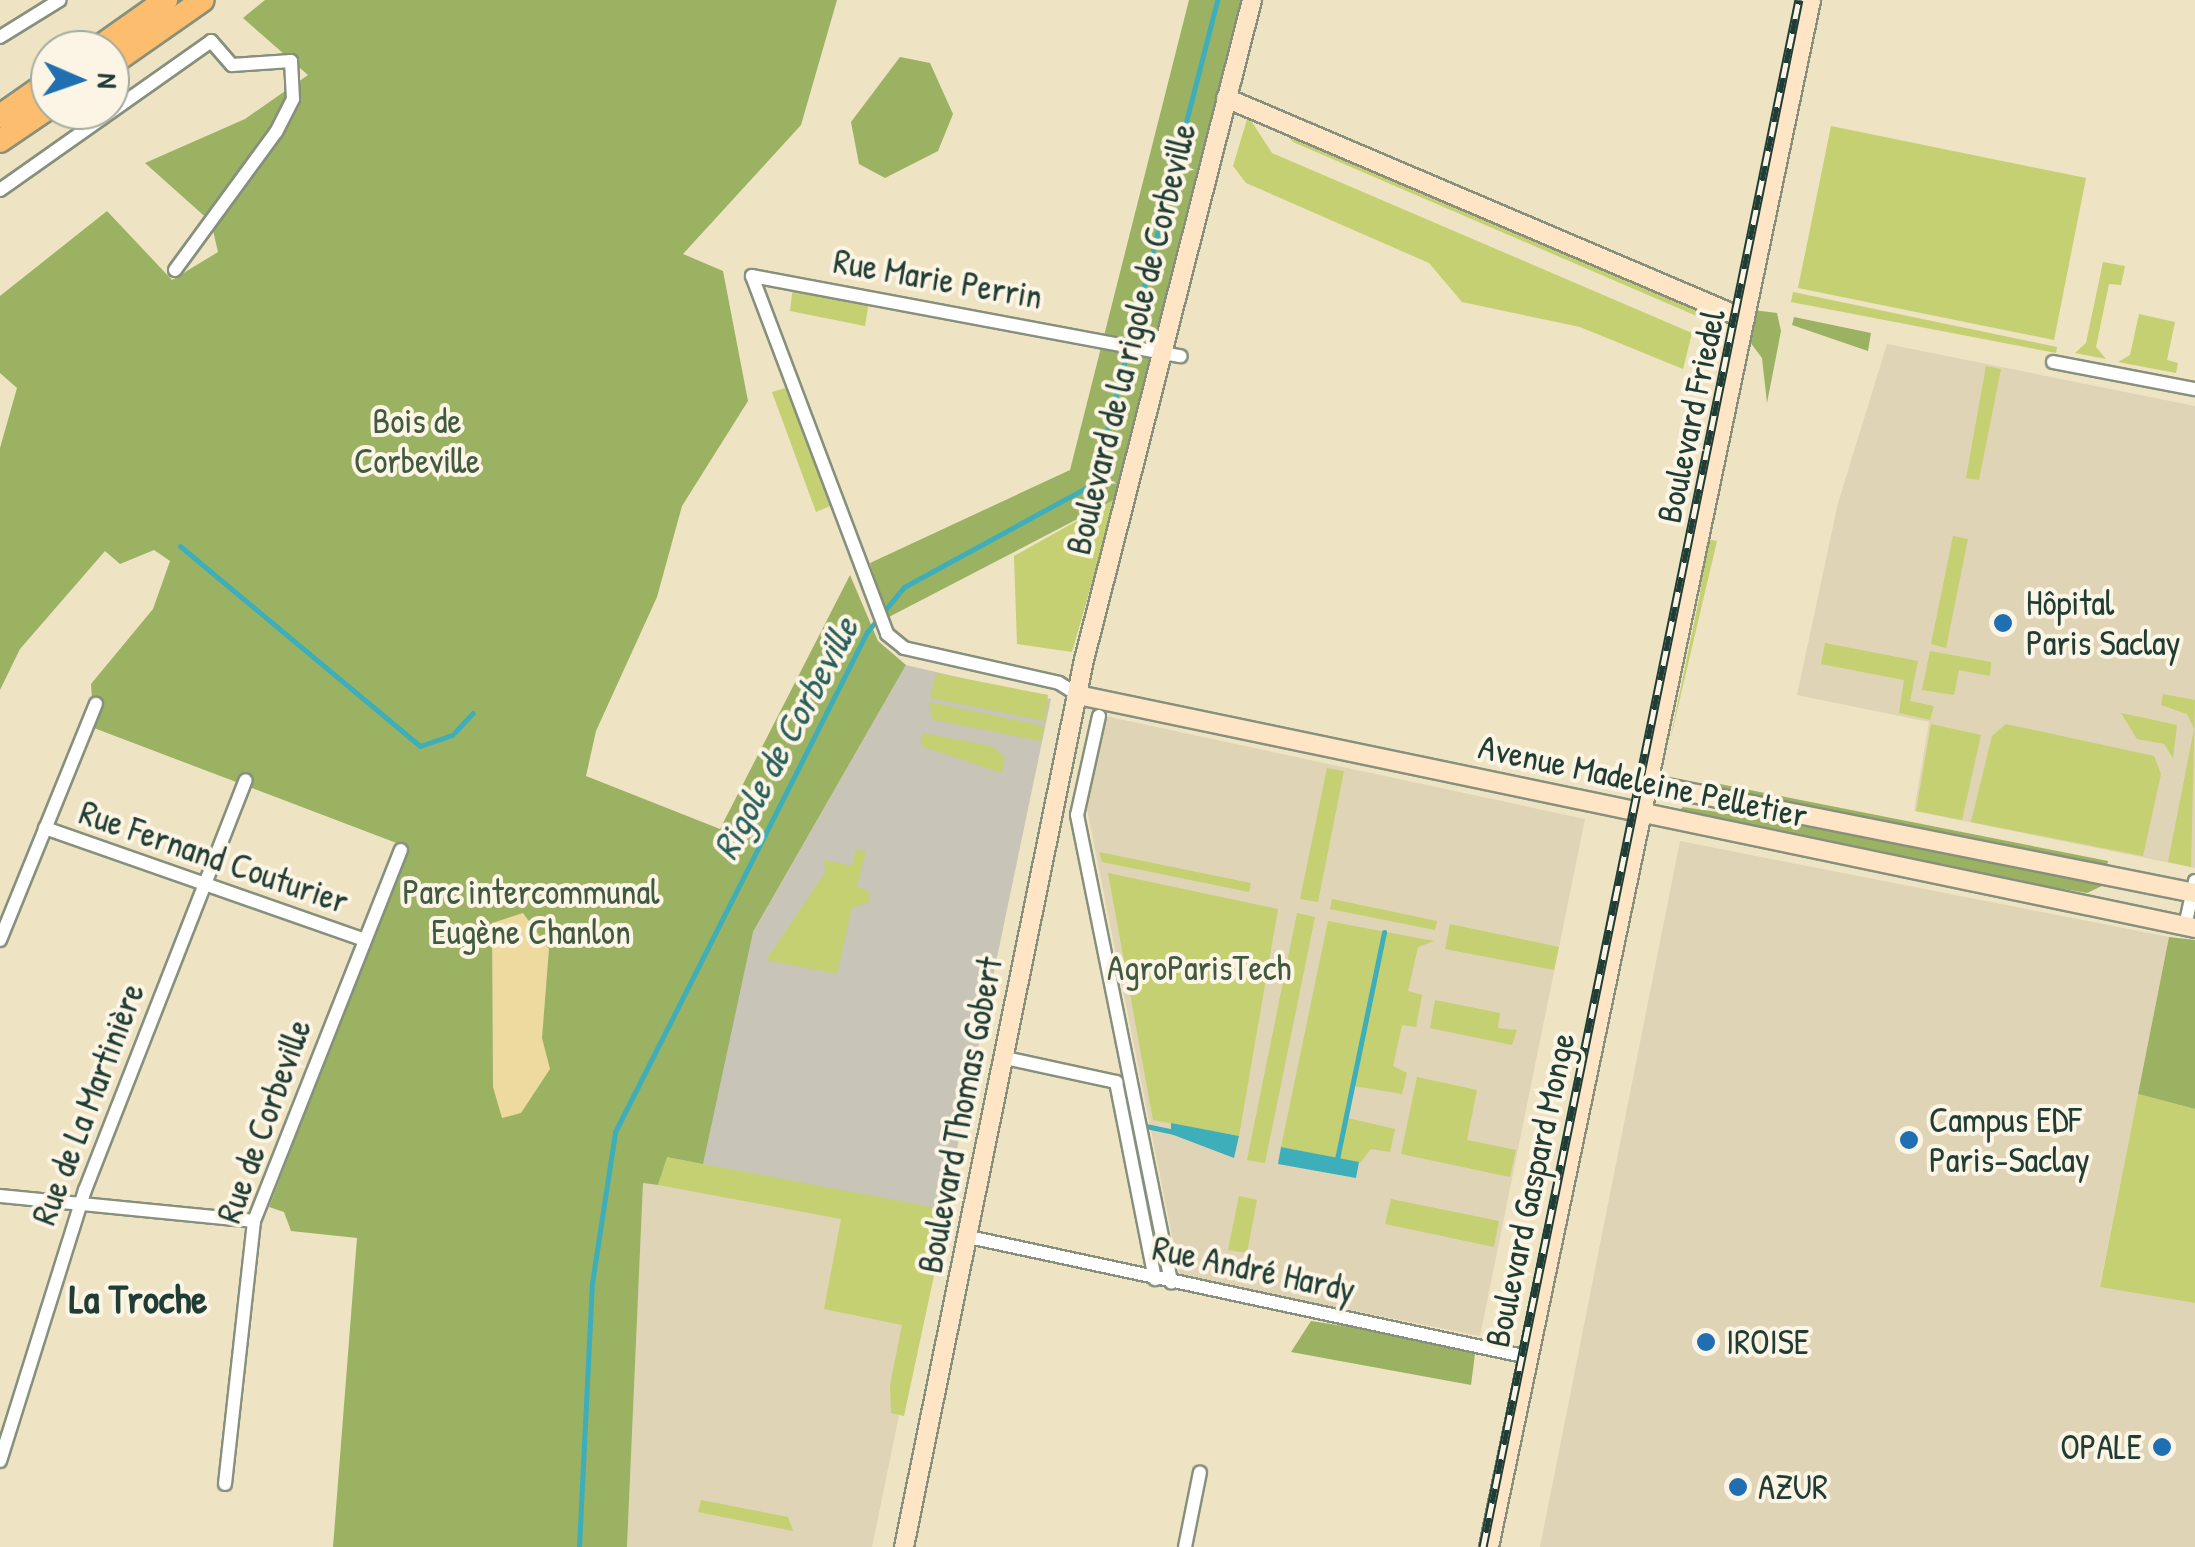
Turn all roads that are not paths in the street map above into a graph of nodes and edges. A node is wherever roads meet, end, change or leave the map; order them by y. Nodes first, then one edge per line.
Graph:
1 (60, 0) edge
2 (166, 0) edge
3 (203, 0) edge
4 (1252, 0) edge
5 (1811, 0) edge
6 (123, 30) edge
7 (0, 37) edge
8 (130, 51) edge
9 (30, 95) edge
10 (1226, 98) junction
11 (0, 116) edge
12 (30, 120) edge
13 (0, 142) edge
14 (0, 190) edge
15 (174, 270) dead end
16 (1745, 319) junction
17 (1158, 351) junction
18 (1181, 356) dead end
19 (2053, 362) dead end
20 (2195, 388) edge
21 (1078, 696) junction
22 (96, 704) dead end
23 (1099, 716) dead end
24 (246, 780) dead end
25 (1648, 784) junction
26 (1640, 810) junction
27 (45, 828) junction
28 (1633, 846) joint
29 (401, 850) dead end
30 (205, 885) junction
31 (2194, 889) edge
32 (2190, 927) edge
33 (0, 940) edge
34 (366, 940) junction
35 (1005, 1058) junction
36 (0, 1196) edge
37 (80, 1204) junction
38 (254, 1221) junction
39 (969, 1238) junction
40 (1155, 1279) junction
41 (1170, 1283) junction
42 (1528, 1357) junction
43 (0, 1456) edge
44 (1200, 1472) dead end
45 (225, 1484) dead end
46 (904, 1547) edge
47 (1185, 1547) edge
48 (1489, 1547) edge

1 - 7 street
2 - 6 highway
3 - 8 highway
4 - 10 street, Boulevard de la rigole de Corbeville
5 - 16 street, Boulevard Friedel
9 - 11 highway
10 - 16 street
10 - 17 street, Boulevard de la rigole de Corbeville
12 - 13 highway
14 - 15 street
16 - 25 street, Boulevard Friedel
17 - 18 street, Rue Marie Perrin
17 - 21 street, Boulevard de la rigole de Corbeville
17 - 21 street, Rue Marie Perrin
19 - 20 street
21 - 26 street, Avenue Madeleine Pelletier
21 - 35 street, Boulevard Thomas Gobert
22 - 27 street
23 - 41 street
24 - 30 street, Rue de La Martinière
25 - 26 street, Boulevard Friedel
25 - 31 street, Avenue Madeleine Pelletier
26 - 28 street, Boulevard Friedel
26 - 32 street, Avenue Madeleine Pelletier
27 - 30 street, Rue Fernand Couturier
27 - 33 street
28 - 42 street, Boulevard Gaspard Monge
29 - 34 street, Rue de Corbeville
30 - 34 street, Rue Fernand Couturier
30 - 37 street, Rue de La Martinière
31 - 32 street
34 - 38 street, Rue de Corbeville
35 - 39 street, Boulevard Thomas Gobert
35 - 40 street
36 - 37 street
37 - 38 street
37 - 43 street, Rue de La Martinière
38 - 45 street, Rue de Corbeville
39 - 40 street, Rue André Hardy
39 - 46 street, Boulevard Thomas Gobert
40 - 41 street, Rue André Hardy
41 - 42 street, Rue André Hardy
42 - 48 street, Boulevard Gaspard Monge
44 - 47 street

